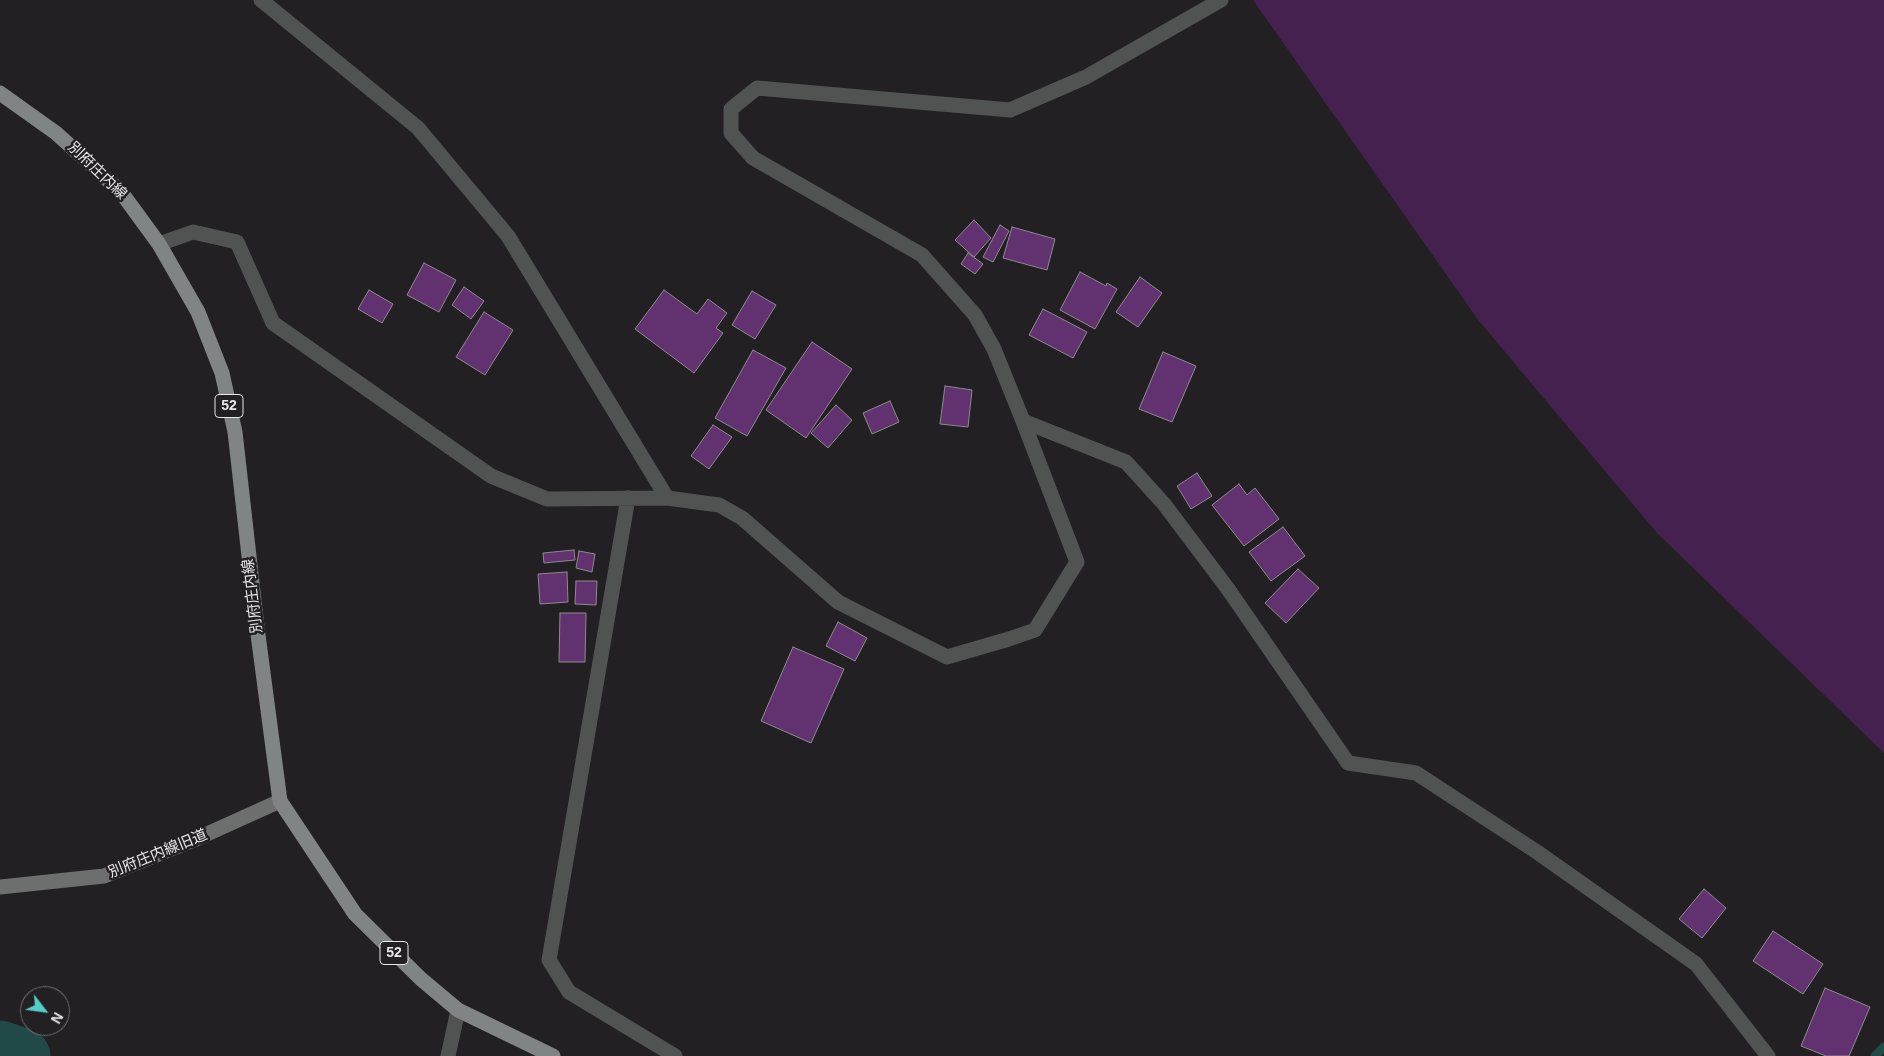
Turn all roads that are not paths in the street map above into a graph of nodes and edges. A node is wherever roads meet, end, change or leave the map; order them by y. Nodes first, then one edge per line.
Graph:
1 (262, 0) edge
2 (1222, 0) edge
3 (0, 93) edge
4 (159, 244) junction
5 (1023, 421) junction
6 (628, 498) junction
7 (667, 498) junction
8 (280, 801) junction
9 (0, 887) edge
10 (458, 1010) junction
11 (448, 1056) edge
12 (553, 1056) edge
13 (675, 1056) edge
14 (1768, 1056) edge

1 - 7 street
2 - 5 street
3 - 4 main road, 別府庄内線 / 52
4 - 6 street
4 - 8 main road, 別府庄内線 / 52
5 - 7 street
5 - 14 street
6 - 7 street
6 - 13 street
8 - 9 street, 別府庄内線旧道
8 - 10 main road, 別府庄内線 / 52
10 - 11 street
10 - 12 main road, 別府庄内線 / 52

